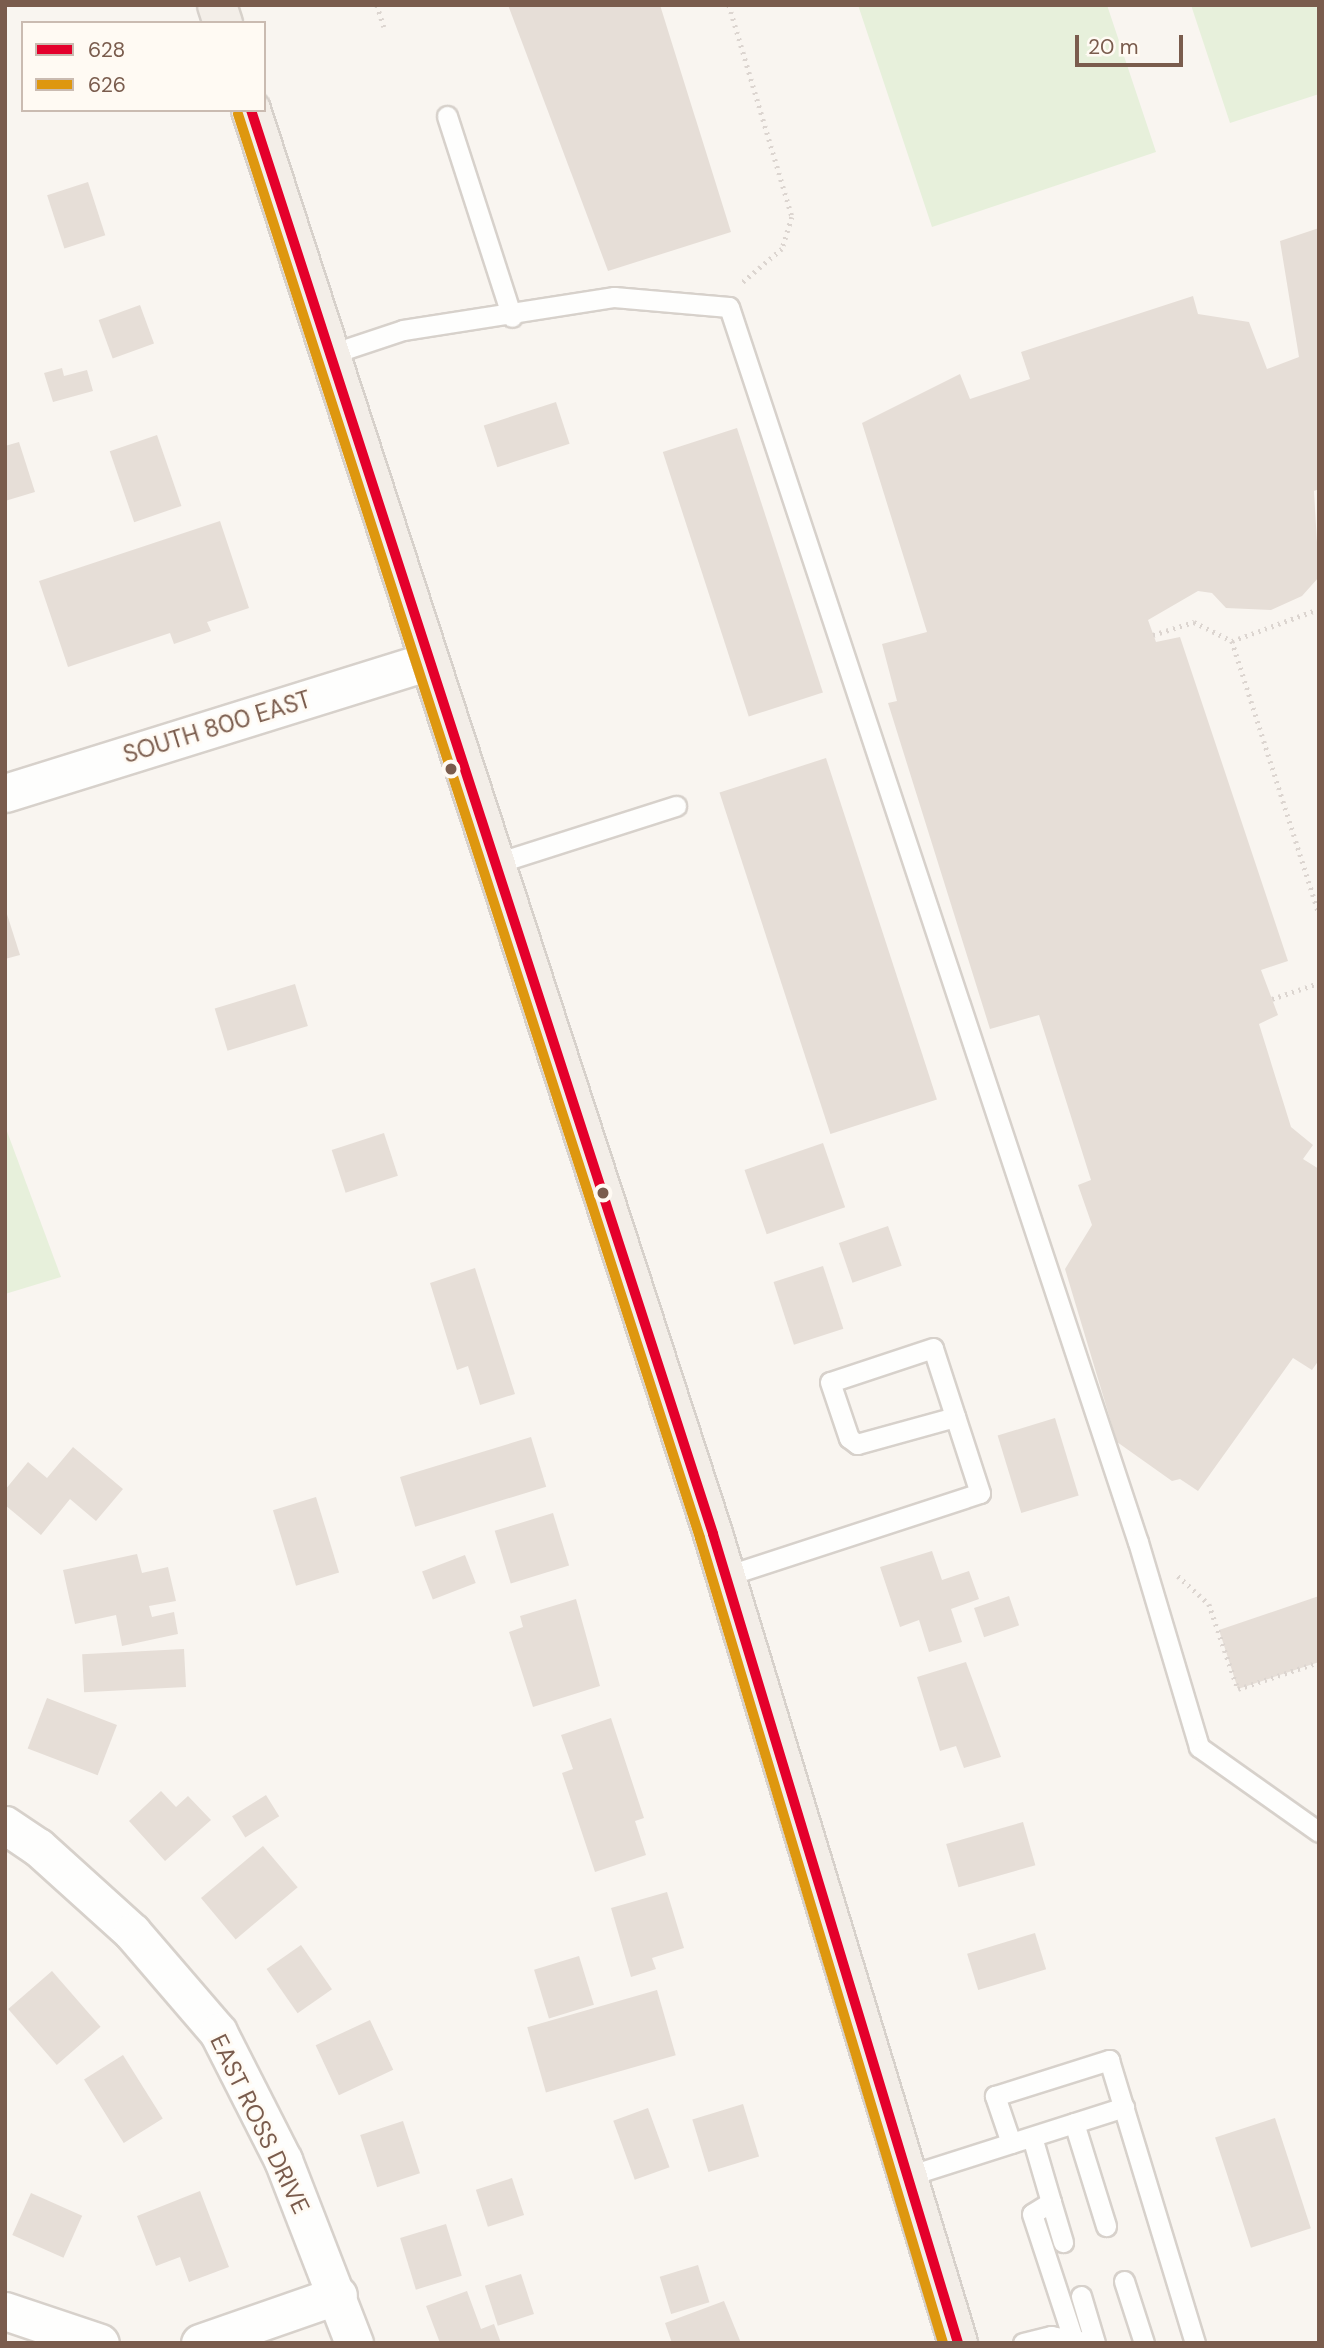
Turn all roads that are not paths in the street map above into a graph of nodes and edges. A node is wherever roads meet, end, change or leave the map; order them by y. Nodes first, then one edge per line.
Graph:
1 (252, 112) edge
2 (446, 116) dead end
3 (512, 317) junction
4 (331, 354) junction
5 (429, 661) junction
6 (5, 793) edge
7 (676, 806) dead end
8 (497, 863) junction
9 (955, 1417) junction
10 (726, 1576) junction
11 (5, 1825) edge
12 (1319, 1832) edge
13 (1124, 2107) junction
14 (1074, 2123) junction
15 (1032, 2137) junction
16 (1011, 2143) junction
17 (908, 2176) junction
18 (1051, 2202) junction
19 (1107, 2226) dead end
20 (1063, 2242) dead end
21 (1125, 2281) dead end
22 (338, 2295) junction
23 (1081, 2296) dead end
24 (5, 2311) edge
25 (1086, 2342) edge
26 (100, 2343) edge
27 (200, 2343) edge
28 (354, 2343) edge
29 (958, 2343) edge
30 (1023, 2343) edge
31 (1144, 2343) edge
32 (1195, 2343) edge

1 - 4 main road
2 - 3 lane
3 - 4 lane
3 - 12 lane
4 - 5 main road
5 - 6 street, SOUTH 800 EAST
5 - 8 main road
7 - 8 lane
8 - 10 main road
9 - 9 lane
9 - 10 lane
10 - 17 main road
11 - 22 street, EAST ROSS DRIVE
13 - 14 lane
13 - 16 lane
13 - 32 lane
14 - 15 lane
14 - 19 lane
15 - 16 lane
15 - 18 lane
16 - 17 lane
17 - 29 main road
18 - 20 lane
18 - 25 lane
21 - 31 lane
22 - 27 street
22 - 28 street, EAST ROSS DRIVE
23 - 25 lane
24 - 26 street
25 - 30 lane

